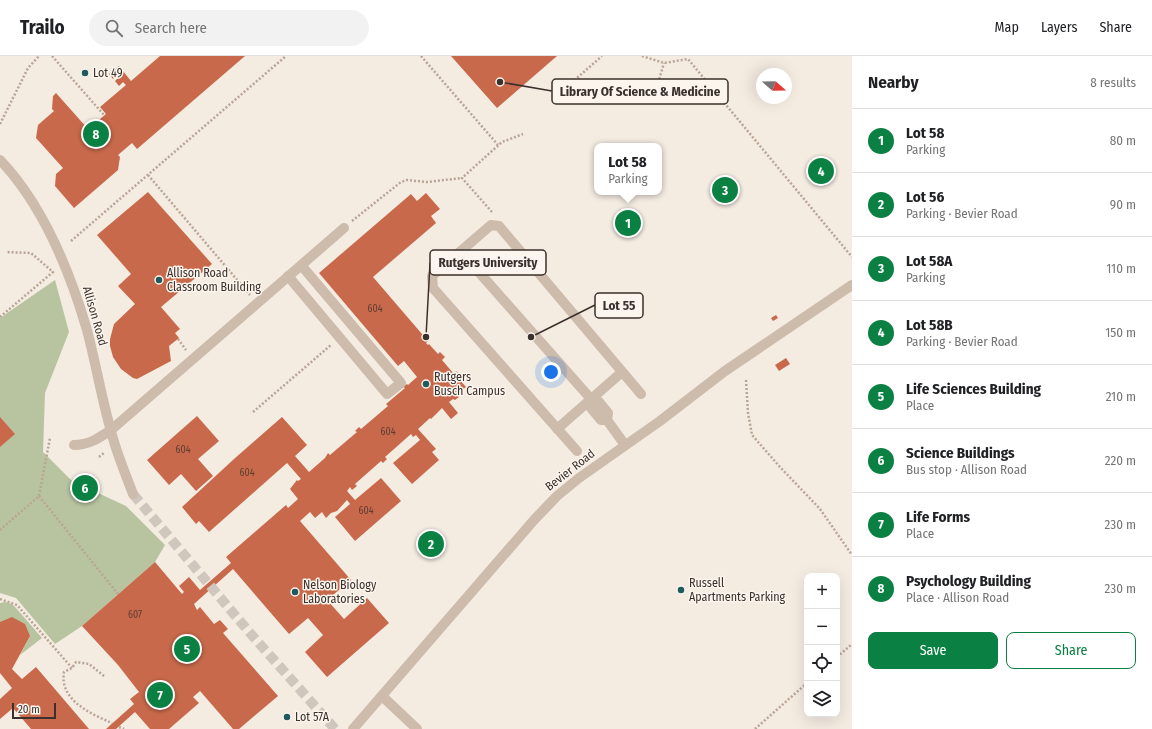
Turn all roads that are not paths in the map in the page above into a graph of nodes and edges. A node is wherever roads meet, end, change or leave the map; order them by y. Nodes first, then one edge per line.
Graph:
1 (0, 160) edge
2 (344, 228) road end
3 (460, 252) junction
4 (301, 265) junction
5 (288, 276) junction
6 (852, 285) edge
7 (334, 304) junction
8 (321, 315) junction
9 (353, 327) junction
10 (340, 338) junction
11 (372, 349) junction
12 (359, 361) junction
13 (389, 369) junction
14 (622, 372) junction
15 (376, 380) junction
16 (642, 394) dead end
17 (591, 399) junction
18 (557, 428) junction
19 (111, 430) junction
20 (74, 445) dead end
21 (625, 445) junction
22 (577, 451) dead end
23 (133, 494) tunnel mouth
24 (382, 696) junction
25 (352, 729) edge
26 (416, 729) edge

1 - 19 street, Allison Road
2 - 4 street
3 - 14 street
3 - 17 street
3 - 18 street
4 - 5 street
4 - 7 street
5 - 8 street
5 - 19 street
6 - 21 street, Bevier Road
7 - 8 street
7 - 9 street
8 - 10 street
9 - 10 street
9 - 11 street
10 - 12 street
11 - 12 street
11 - 13 street
12 - 15 street
13 - 15 street
13 - 15 street
14 - 16 street
14 - 17 street
17 - 18 street
17 - 21 street
18 - 22 street
19 - 20 street
19 - 23 street, Allison Road
21 - 24 street, Bevier Road
24 - 25 street, Bevier Road
24 - 26 street

